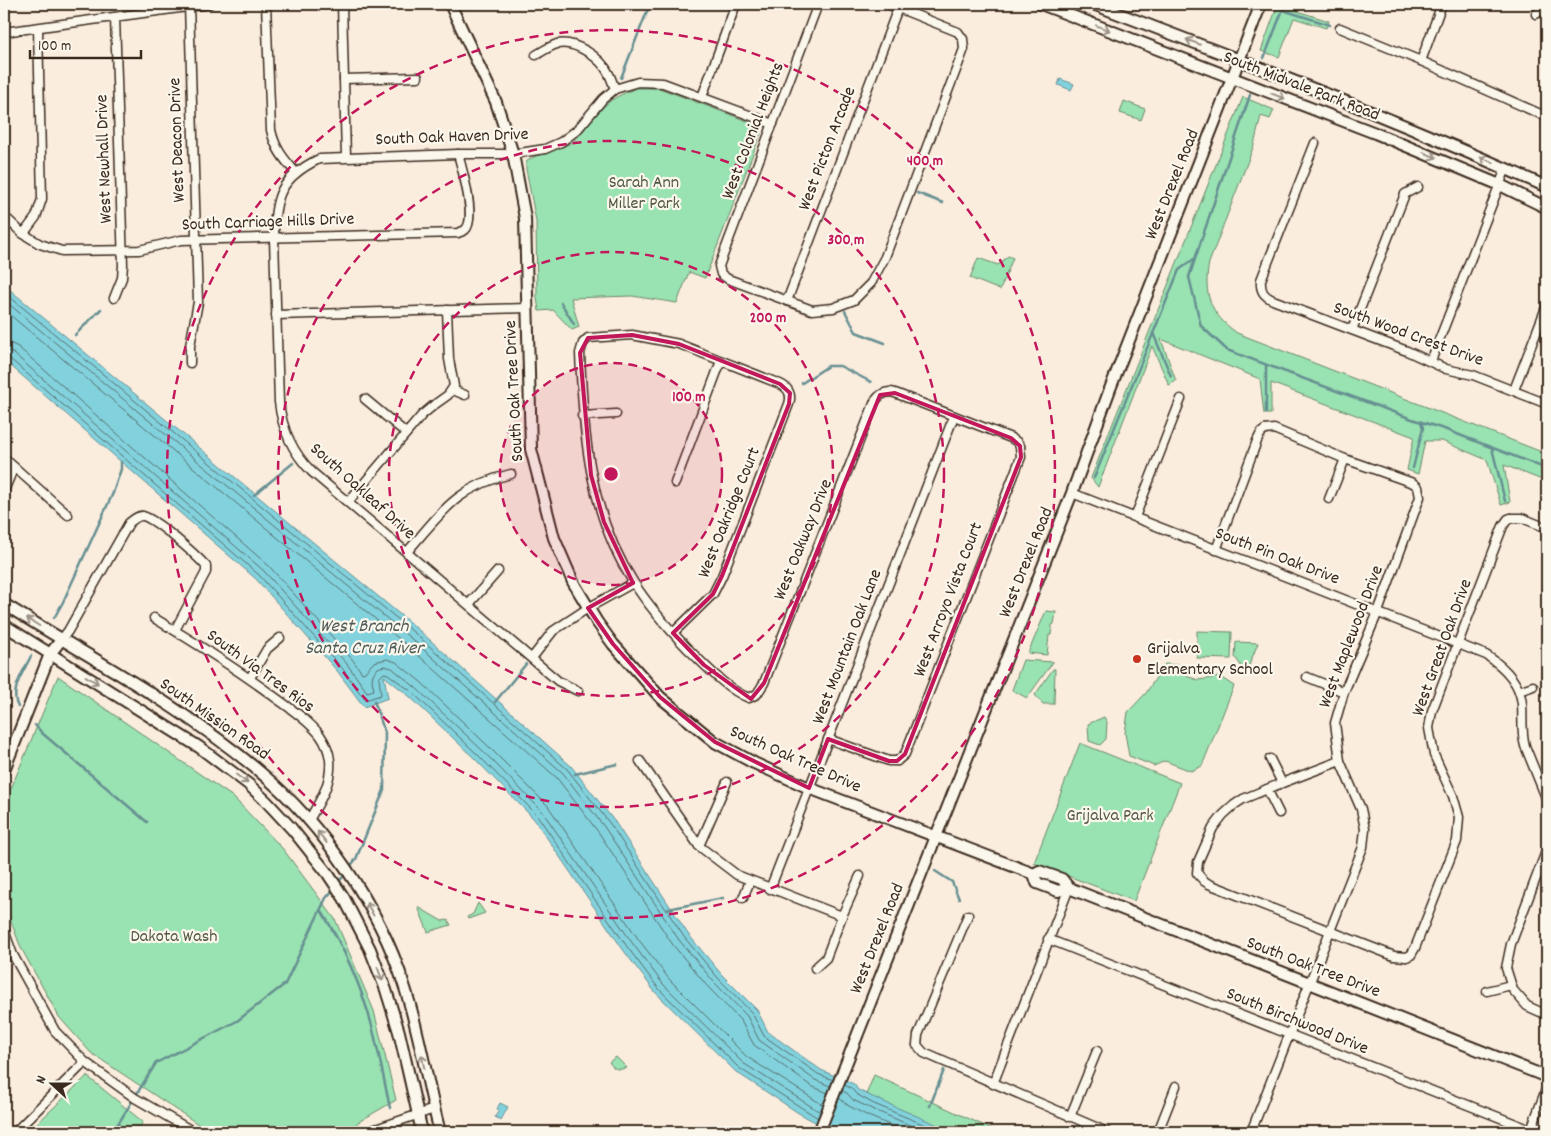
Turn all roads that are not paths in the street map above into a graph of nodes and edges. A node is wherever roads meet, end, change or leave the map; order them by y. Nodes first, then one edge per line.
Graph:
1 (208, 4) edge
2 (266, 4) edge
3 (342, 4) edge
4 (388, 4) edge
5 (450, 4) edge
6 (736, 4) edge
7 (818, 4) edge
8 (888, 4) edge
9 (1041, 4) edge
10 (1093, 4) edge
11 (1261, 4) edge
12 (1442, 4) edge
13 (189, 5) edge
14 (898, 8) junction
15 (1547, 8) edge
16 (1536, 14) dead end
17 (115, 17) junction
18 (38, 28) junction
19 (1340, 28) dead end
20 (4, 32) edge
21 (536, 55) dead end
22 (1239, 60) junction
23 (1420, 61) junction
24 (418, 77) dead end
25 (344, 78) junction
26 (1233, 78) junction
27 (615, 88) junction
28 (702, 97) junction
29 (1547, 117) edge
30 (773, 124) junction
31 (1315, 143) dead end
32 (458, 154) junction
33 (514, 154) junction
34 (346, 157) junction
35 (1506, 168) junction
36 (296, 174) junction
37 (1500, 184) junction
38 (1418, 187) dead end
39 (1547, 187) edge
40 (1547, 208) edge
41 (4, 216) edge
42 (24, 233) junction
43 (274, 238) junction
44 (196, 239) junction
45 (123, 251) junction
46 (114, 298) dead end
47 (787, 301) junction
48 (1547, 305) edge
49 (527, 308) junction
50 (448, 310) junction
51 (276, 314) junction
52 (1352, 330) junction
53 (721, 361) junction
54 (1431, 361) junction
55 (190, 363) dead end
56 (453, 390) junction
57 (1514, 390) junction
58 (465, 395) dead end
59 (365, 399) dead end
60 (1181, 399) dead end
61 (1547, 404) edge
62 (616, 414) dead end
63 (582, 416) junction
64 (954, 416) junction
65 (406, 434) junction
66 (4, 458) edge
67 (1345, 459) junction
68 (14, 467) junction
69 (511, 474) dead end
70 (675, 483) dead end
71 (4, 491) edge
72 (1072, 493) junction
73 (1328, 499) dead end
74 (348, 502) junction
75 (68, 515) dead end
76 (1135, 517) junction
77 (1547, 528) edge
78 (1216, 550) junction
79 (407, 552) junction
80 (498, 571) dead end
81 (633, 582) junction
82 (4, 604) edge
83 (469, 604) junction
84 (588, 608) junction
85 (1378, 612) junction
86 (154, 618) dead end
87 (4, 625) edge
88 (175, 630) junction
89 (673, 632) junction
90 (280, 638) dead end
91 (62, 640) junction
92 (1458, 643) junction
93 (50, 654) junction
94 (532, 658) junction
95 (1307, 677) dead end
96 (250, 678) junction
97 (1533, 686) dead end
98 (578, 691) dead end
99 (1519, 691) junction
100 (1344, 692) junction
101 (828, 739) junction
102 (232, 750) junction
103 (1270, 758) dead end
104 (640, 761) dead end
105 (1340, 761) junction
106 (222, 764) junction
107 (4, 770) edge
108 (727, 782) dead end
109 (1282, 783) junction
110 (809, 788) junction
111 (1267, 789) junction
112 (1547, 800) edge
113 (1279, 814) dead end
114 (309, 820) junction
115 (936, 836) junction
116 (700, 846) junction
117 (1547, 849) edge
118 (860, 876) dead end
119 (750, 881) junction
120 (1068, 888) junction
121 (770, 889) junction
122 (743, 898) dead end
123 (968, 915) dead end
124 (842, 916) junction
125 (4, 930) edge
126 (1330, 930) junction
127 (1048, 939) junction
128 (815, 968) dead end
129 (1310, 984) junction
130 (1511, 985) junction
131 (1487, 991) dead end
132 (1547, 1015) edge
133 (1290, 1036) junction
134 (1097, 1051) dead end
135 (85, 1062) junction
136 (1547, 1077) edge
137 (993, 1084) junction
138 (1176, 1086) dead end
139 (1547, 1087) edge
140 (434, 1110) junction
141 (418, 1115) junction
142 (1070, 1117) junction
143 (15, 1132) edge
144 (194, 1132) edge
145 (366, 1132) edge
146 (422, 1132) edge
147 (440, 1132) edge
148 (819, 1132) edge
149 (1107, 1132) edge
150 (1158, 1132) edge
151 (1252, 1132) edge
152 (1532, 1132) edge

1 - 13 street
2 - 36 street
3 - 4 street
3 - 25 street
5 - 33 street, South Oak Tree Drive
6 - 28 street
7 - 30 street, West Colonial Heights
8 - 14 street
9 -> 26 street, South Midvale Park Road
22 -> 10 street, South Midvale Park Road
11 - 22 street, West Drexel Road
12 - 23 street
13 - 17 street
13 - 44 street, West Deacon Drive
14 - 47 street, West Picton Arcade
14 - 47 street
15 - 16 street
17 - 18 street
17 - 45 street, West Newhall Drive
18 - 20 street
18 - 42 street
19 - 23 street
21 - 27 street
22 - 26 street, West Drexel Road
35 -> 22 street, South Midvale Park Road
23 - 29 street
24 - 25 street
25 - 34 street
26 -> 37 street, South Midvale Park Road
26 - 72 street, West Drexel Road
27 - 28 street
27 - 33 street, South Oak Haven Drive
28 - 30 street
30 - 47 street, West Colonial Heights
31 - 52 street, South Wood Crest Drive
32 - 33 street, South Oak Haven Drive
32 - 34 street, South Oak Haven Drive
32 - 43 street, South Carriage Hills Drive
33 - 49 street, South Oak Tree Drive
34 - 36 street, South Oak Haven Drive
35 - 37 street
35 - 39 street, South Midvale Park Road
36 - 43 street, South Oak Haven Drive
37 - 40 street, South Midvale Park Road
37 - 54 street
38 - 52 street
41 - 42 street, South Carriage Hills Drive
42 - 45 street, South Carriage Hills Drive
43 - 44 street, South Carriage Hills Drive
43 - 51 street, South Oakleaf Drive
44 - 45 street, South Carriage Hills Drive
44 - 55 street, West Deacon Drive
45 - 46 street, West Newhall Drive
48 - 57 street
49 - 50 street
49 - 84 street, South Oak Tree Drive
50 - 51 street
50 - 56 street
51 - 74 street, South Oakleaf Drive
52 - 54 street, South Wood Crest Drive
53 - 63 street
53 - 70 street
53 - 89 street, West Oakridge Court
54 - 57 street, South Wood Crest Drive
56 - 58 street
56 - 65 street
57 - 61 street, South Wood Crest Drive
59 - 65 street
60 - 76 street
62 - 63 street
63 - 81 street
64 - 89 street, West Oakway Drive
64 - 101 street, West Mountain Oak Lane
64 - 101 street, West Arroyo Vista Court
65 - 74 street
66 - 68 street
67 - 73 street
67 - 78 street
67 - 85 street, West Maplewood Drive
68 - 71 street
68 - 75 street
69 - 79 street
72 - 76 street, South Pin Oak Drive
72 - 115 street, West Drexel Road
74 - 79 street, South Oakleaf Drive
76 - 78 street, South Pin Oak Drive
77 - 92 street, West Great Oak Drive
78 - 85 street, South Pin Oak Drive
79 - 83 street, South Oakleaf Drive
80 - 83 street
81 - 84 street
81 - 89 street
91 -> 82 street, South Mission Road
83 - 94 street, South Oakleaf Drive
84 - 94 street
84 - 110 street, South Oak Tree Drive
85 - 92 street, South Pin Oak Drive
85 - 100 street, West Maplewood Drive
86 - 88 street, South Via Tres Rios
87 - 93 street, South Mission Road
88 - 91 street
88 - 96 street, South Via Tres Rios
90 - 96 street
91 - 93 street
91 - 102 street, South Mission Road
92 - 99 street, South Pin Oak Drive
92 - 126 street, West Great Oak Drive
93 -> 106 street, South Mission Road
93 - 107 street
94 - 98 street, South Oakleaf Drive
95 - 100 street
96 - 114 street, South Via Tres Rios
97 - 99 street
99 - 112 street, South Pin Oak Drive
100 - 105 street, West Maplewood Drive
101 - 110 street, West Mountain Oak Lane
102 - 106 street
102 - 114 street, South Mission Road
103 - 109 street
104 - 116 street
105 - 109 street
105 - 126 street, West Maplewood Drive
106 -> 141 street, South Mission Road
108 - 116 street
109 - 111 street
110 - 115 street, South Oak Tree Drive
110 - 121 street, West Mountain Oak Lane
111 - 113 street
111 - 126 street
140 -> 114 street, South Mission Road
115 - 120 street, South Oak Tree Drive
115 - 148 street, West Drexel Road
116 - 119 street
117 - 130 street
118 - 124 street
119 - 121 street
119 - 122 street
120 - 127 street
120 - 129 street, South Oak Tree Drive
121 - 124 street
123 - 137 street
124 - 128 street
125 - 135 street
126 - 129 street, West Maplewood Drive
127 - 133 street, South Birchwood Drive
127 - 137 street
129 - 133 street, West Maplewood Drive
129 - 136 street, South Oak Tree Drive
130 - 131 street
130 - 132 street
133 - 151 street, West Maplewood Drive
133 - 152 street, South Birchwood Drive
134 - 142 street
135 - 143 street
135 - 144 street
137 - 142 street
138 - 150 street
139 - 152 street
140 - 141 street
140 - 147 street, South Mission Road
141 - 145 street
141 - 146 street, South Mission Road
142 - 149 street

